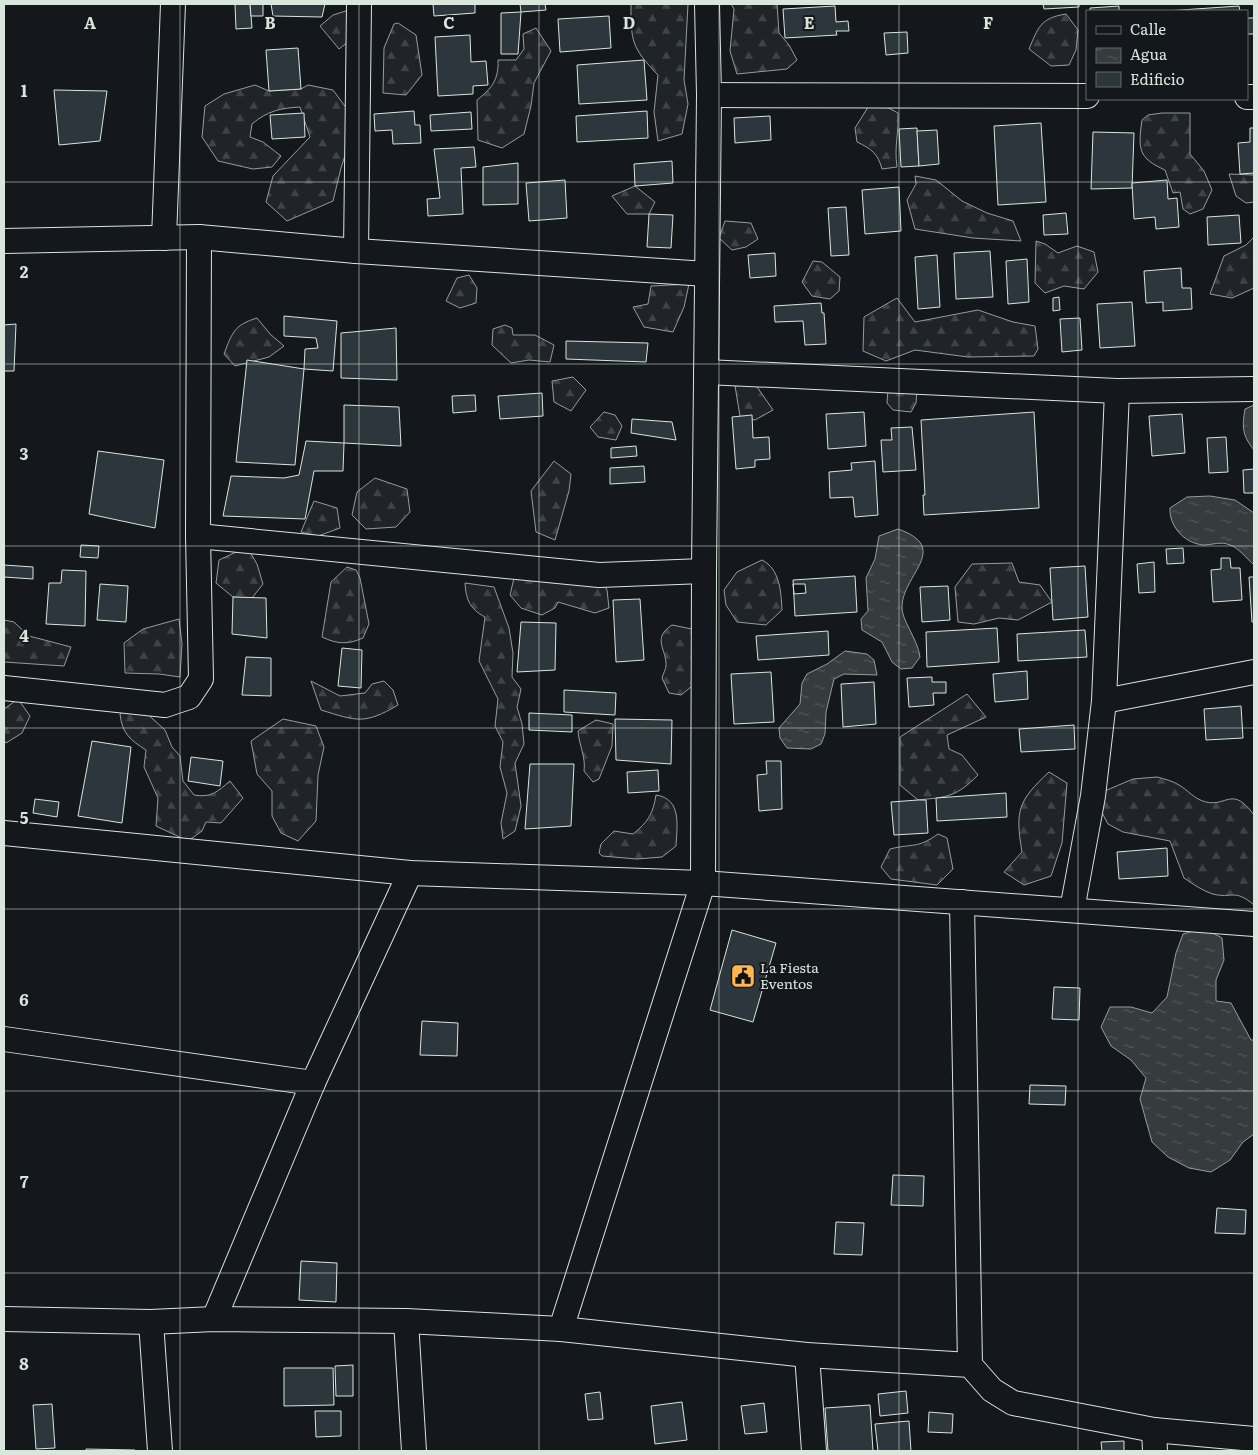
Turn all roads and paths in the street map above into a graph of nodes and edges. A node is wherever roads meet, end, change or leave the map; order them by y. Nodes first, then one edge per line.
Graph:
1 (174, 4) edge
2 (359, 4) edge
3 (707, 4) edge
4 (709, 95) junction
5 (1086, 96) edge
6 (199, 237) junction
7 (164, 238) junction
8 (4, 241) edge
9 (356, 251) junction
10 (707, 274) junction
11 (706, 372) junction
12 (1254, 389) edge
13 (1118, 391) junction
14 (198, 536) junction
15 (704, 571) junction
16 (1254, 672) edge
17 (4, 688) edge
18 (1104, 702) junction
19 (4, 833) edge
20 (410, 873) junction
21 (703, 883) junction
22 (962, 902) junction
23 (1072, 910) junction
24 (1254, 924) edge
25 (4, 1039) edge
26 (313, 1083) junction
27 (4, 1319) edge
28 (214, 1319) junction
29 (406, 1321) junction
30 (151, 1322) junction
31 (561, 1329) junction
32 (808, 1355) junction
33 (970, 1365) junction
34 (1154, 1440) edge
35 (1254, 1440) edge
36 (160, 1451) edge
37 (414, 1451) edge
38 (814, 1451) edge

1 - 7 street
2 - 9 street
3 - 4 street
4 - 5 street
4 - 10 street
6 - 7 street
6 - 9 street
6 - 14 street
7 - 8 street
9 - 10 street
10 - 11 street
11 - 13 street
11 - 15 street
12 - 13 street
13 - 18 street
14 - 15 street
14 - 17 street
15 - 21 street
16 - 18 street
18 - 23 street
19 - 20 street
20 - 21 street
20 - 26 street
21 - 22 street
21 - 31 street
22 - 23 street
22 - 33 street
23 - 24 street
25 - 26 street
26 - 28 street
27 - 30 street
28 - 29 street
28 - 30 street
29 - 31 street
29 - 37 street
30 - 36 street
31 - 32 street
32 - 33 street
32 - 38 street
33 - 34 street
34 - 35 street

